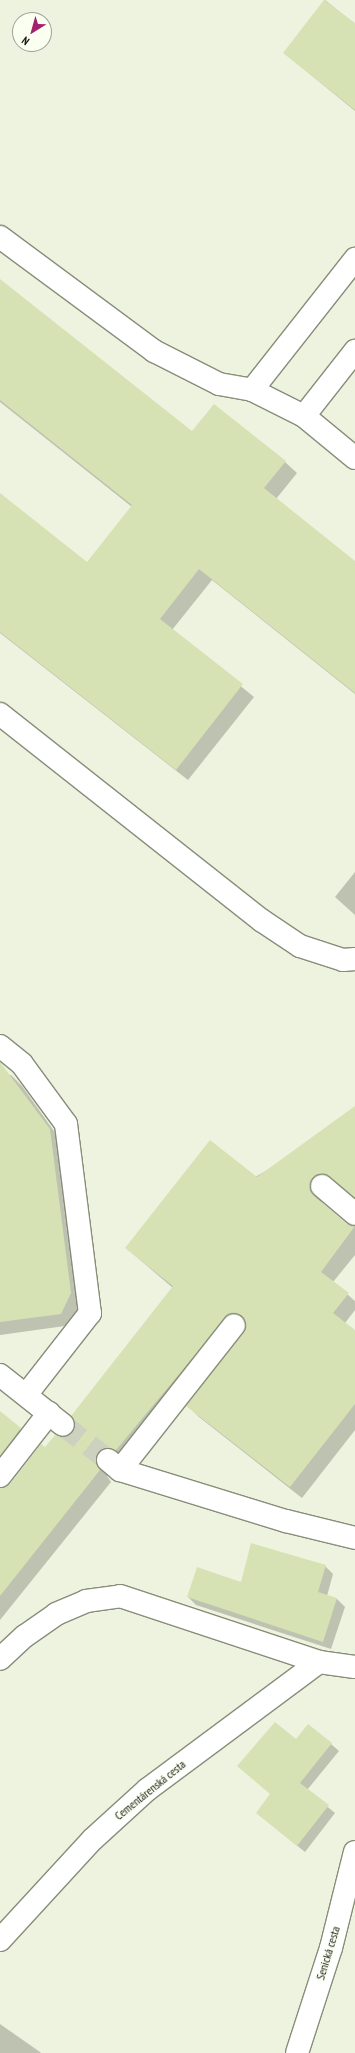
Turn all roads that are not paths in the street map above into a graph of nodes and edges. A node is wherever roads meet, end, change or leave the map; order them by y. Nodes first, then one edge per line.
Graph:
1 (0, 237) edge
2 (355, 259) edge
3 (355, 351) edge
4 (252, 390) junction
5 (304, 416) junction
6 (355, 458) edge
7 (0, 714) edge
8 (355, 959) edge
9 (0, 1046) edge
10 (322, 1186) dead end
11 (355, 1214) edge
12 (234, 1325) dead end
13 (0, 1375) edge
14 (26, 1395) junction
15 (0, 1476) edge
16 (355, 1538) edge
17 (0, 1659) edge
18 (319, 1662) junction
19 (355, 1668) edge
20 (355, 1852) edge
21 (0, 1940) edge
22 (297, 2053) edge

1 - 4 street
2 - 4 street
3 - 5 street
4 - 5 street
5 - 6 street
7 - 8 street
9 - 14 street
10 - 11 street
12 - 16 street
13 - 14 street
14 - 15 street
17 - 18 street
18 - 19 street
18 - 21 street, Cementárenská cesta
20 - 22 street, Senická cesta

